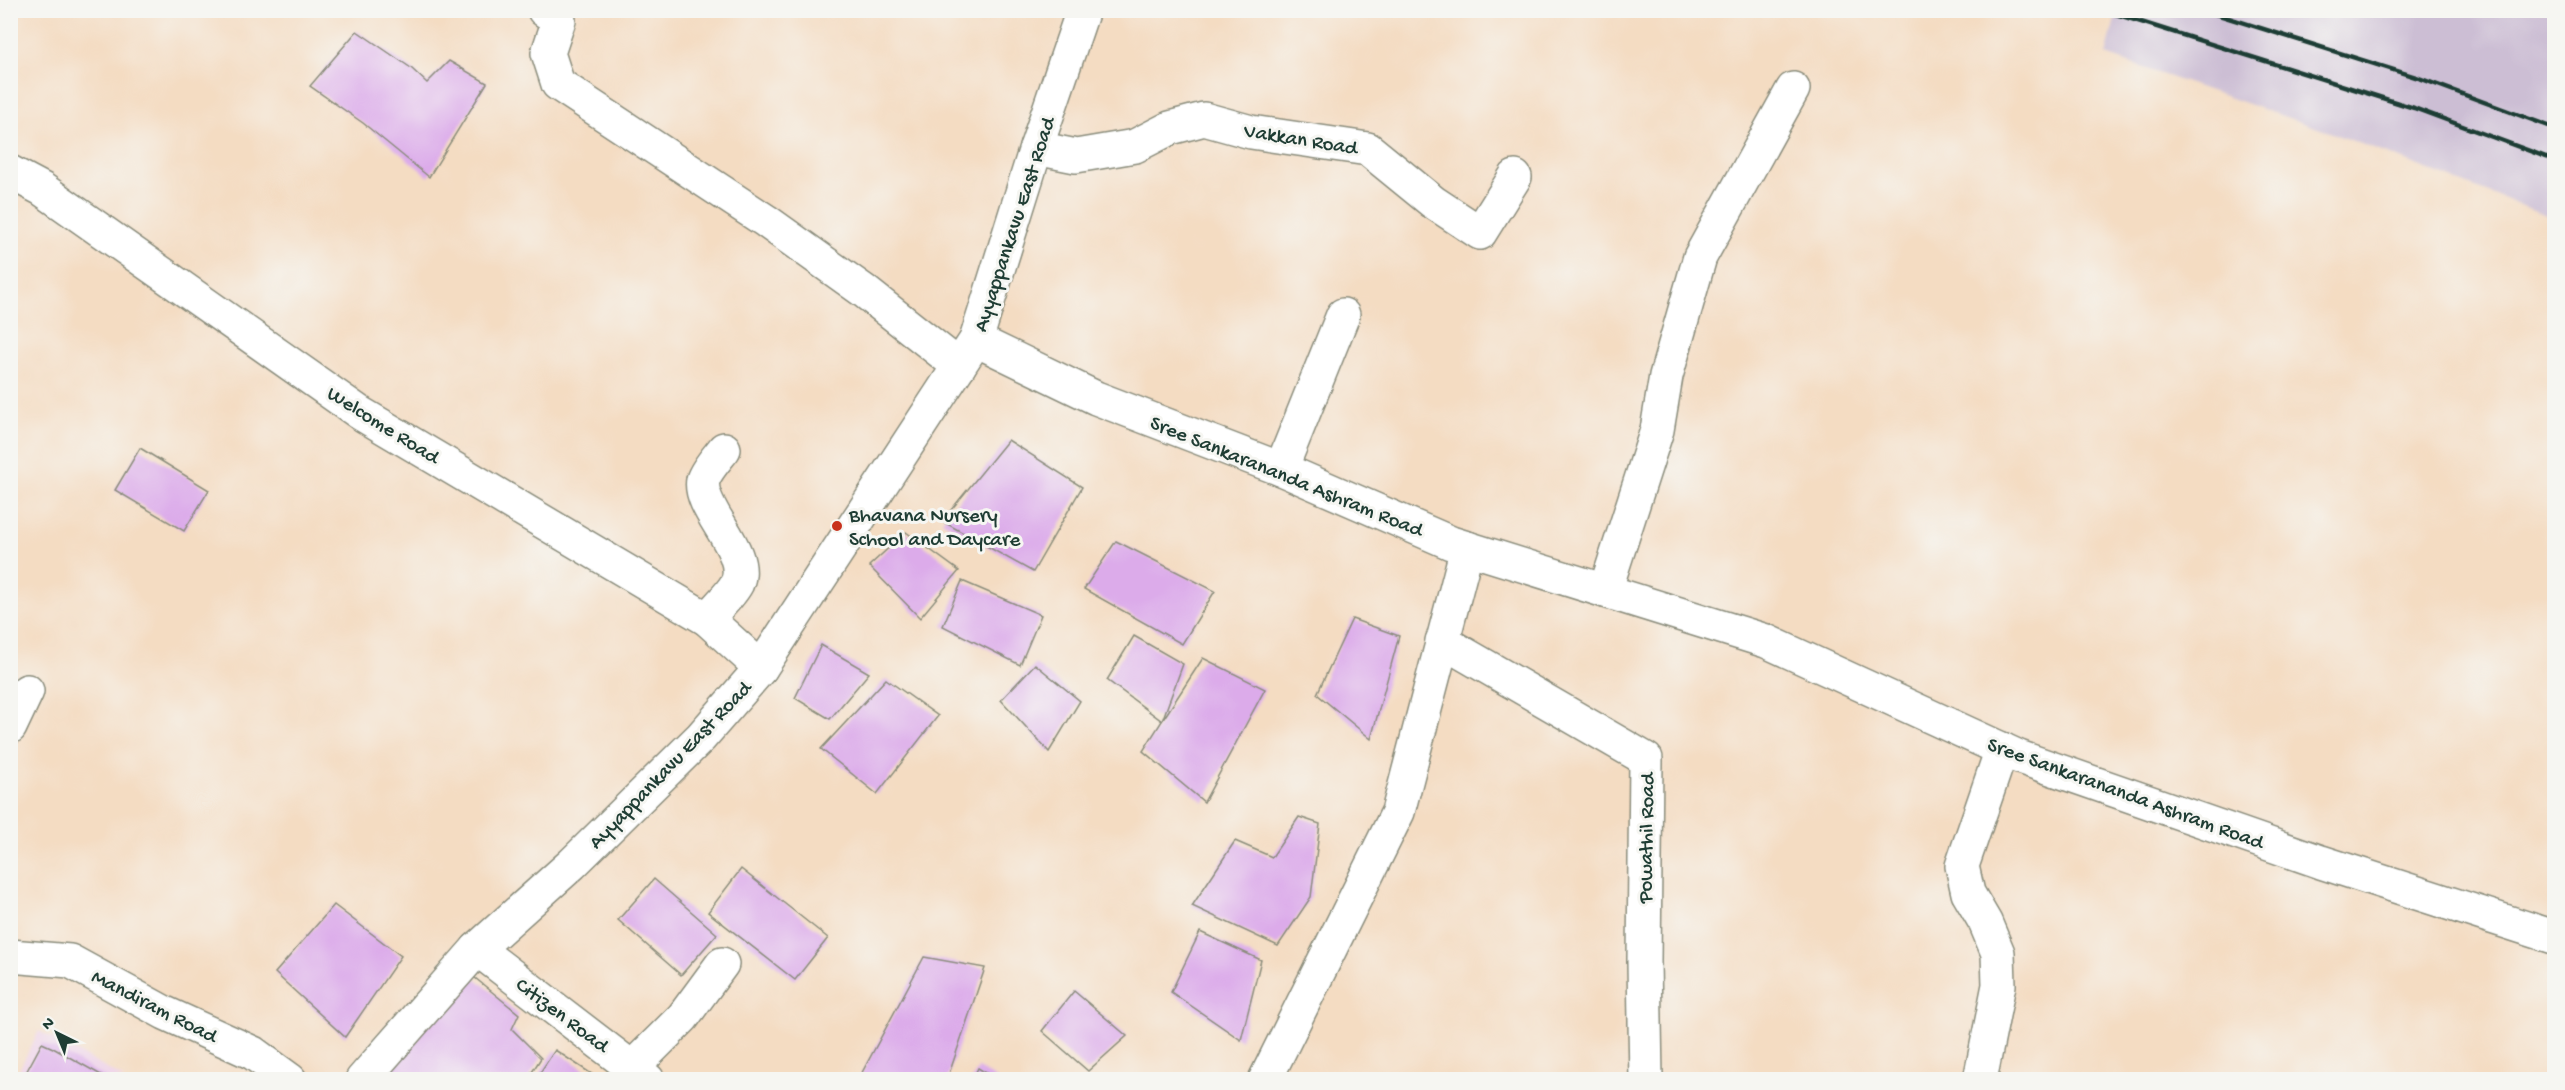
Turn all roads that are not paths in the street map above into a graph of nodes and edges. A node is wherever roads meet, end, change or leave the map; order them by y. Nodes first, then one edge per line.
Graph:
1 (544, 10) edge
2 (1083, 10) edge
3 (1793, 89) dead end
4 (1036, 148) junction
5 (10, 172) edge
6 (1515, 177) dead end
7 (1343, 315) dead end
8 (968, 353) junction
9 (724, 449) dead end
10 (1281, 469) junction
11 (1467, 548) junction
12 (1605, 591) junction
13 (707, 619) junction
14 (1442, 641) junction
15 (761, 668) junction
16 (27, 690) dead end
17 (10, 727) edge
18 (2002, 749) junction
19 (2554, 937) edge
20 (477, 950) junction
21 (10, 956) edge
22 (722, 964) dead end
23 (640, 1073) edge
24 (290, 1080) edge
25 (362, 1080) edge
26 (1265, 1080) edge
27 (1646, 1080) edge
28 (1980, 1080) edge

1 - 8 street, Sree Sankarananda Ashram Road
2 - 4 street, Ayyappankavu East Road
3 - 12 street
4 - 6 street, Vakkan Road
4 - 8 street, Ayyappankavu East Road
5 - 13 street, Welcome Road
7 - 10 street
8 - 10 street, Sree Sankarananda Ashram Road
8 - 15 street, Ayyappankavu East Road
9 - 13 street
10 - 11 street, Sree Sankarananda Ashram Road
11 - 12 street, Sree Sankarananda Ashram Road
11 - 14 street
12 - 18 street, Sree Sankarananda Ashram Road
13 - 15 street, Welcome Road
14 - 26 street
14 - 27 street, Powathil Road
15 - 20 street, Ayyappankavu East Road
16 - 17 street
18 - 19 street, Sree Sankarananda Ashram Road
18 - 28 street
20 - 23 street, Citizen Road
20 - 25 street, Ayyappankavu East Road
21 - 24 street, Mandiram Road
22 - 23 street

